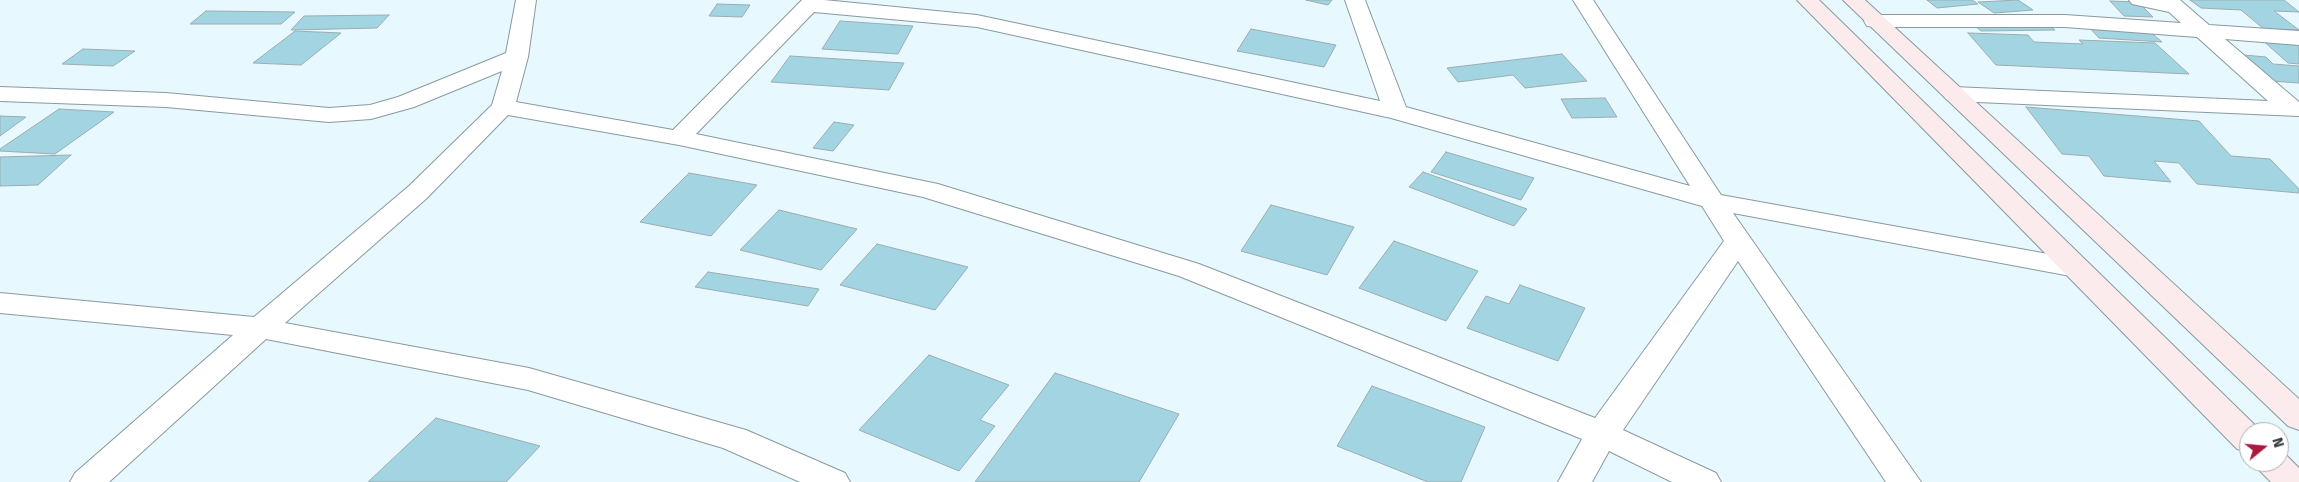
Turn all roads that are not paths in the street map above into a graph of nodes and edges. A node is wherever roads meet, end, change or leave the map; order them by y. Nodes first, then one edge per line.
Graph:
1 (527, 0) edge
2 (1355, 0) edge
3 (1583, 0) edge
4 (1807, 0) edge
5 (1853, 0) edge
6 (2138, 0) edge
7 (813, 2) edge
8 (2172, 3) edge
9 (1875, 21) junction
10 (2201, 31) junction
11 (2299, 38) edge
12 (517, 57) junction
13 (0, 94) edge
14 (1954, 94) junction
15 (503, 107) junction
16 (2295, 109) edge
17 (1396, 112) junction
18 (678, 138) junction
19 (1713, 201) junction
20 (1738, 241) junction
21 (2076, 268) junction
22 (0, 303) edge
23 (260, 328) junction
24 (2299, 418) edge
25 (2239, 430) edge
26 (1602, 434) junction
27 (2282, 472) edge
28 (87, 482) edge
29 (833, 482) edge
30 (1576, 482) edge
31 (1704, 482) edge
32 (1904, 482) edge
33 (2292, 482) edge

1 - 12 street
2 - 17 street
3 - 19 street
4 - 21 main road
5 - 9 main road
6 - 8 street
7 - 17 street
7 - 18 street
8 - 10 street
9 - 10 street
9 - 14 main road
10 - 11 street
10 - 16 street
12 - 13 street
12 - 15 street
14 - 16 street
14 - 24 main road
15 - 18 street
15 - 23 street
17 - 19 street
18 - 26 street
19 - 20 street
19 - 21 street
20 - 26 street
20 - 32 street
21 - 25 main road
22 - 23 street
23 - 28 street
23 - 29 street
26 - 30 street
26 - 31 street
27 - 33 main road

